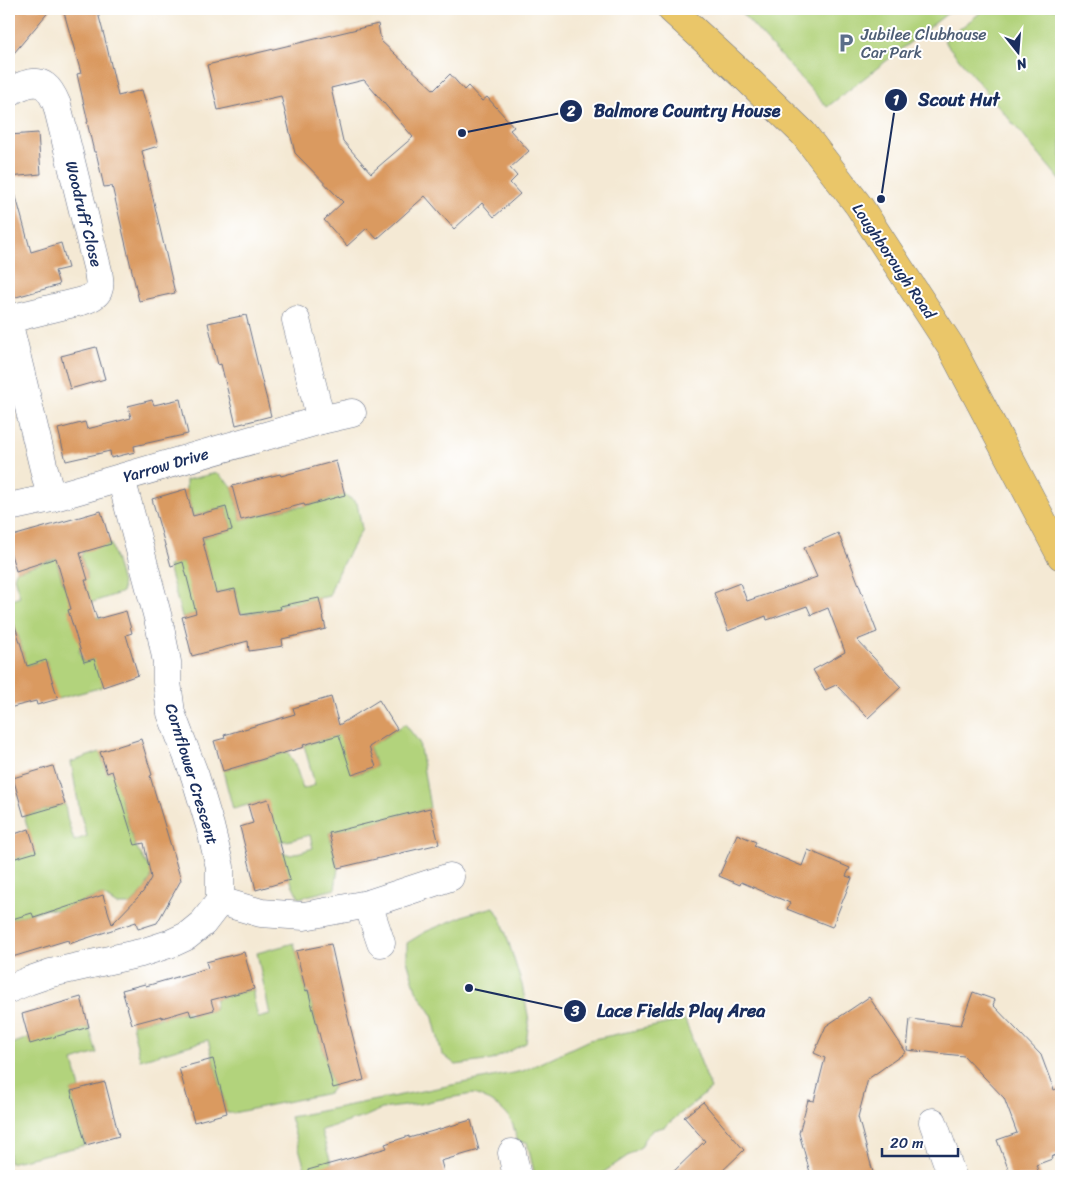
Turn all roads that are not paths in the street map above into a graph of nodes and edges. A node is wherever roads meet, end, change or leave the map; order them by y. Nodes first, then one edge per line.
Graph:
1 (670, 9) edge
2 (10, 89) edge
3 (9, 319) edge
4 (296, 320) dead end
5 (9, 325) edge
6 (352, 413) dead end
7 (322, 420) junction
8 (121, 478) junction
9 (51, 498) junction
10 (9, 507) edge
11 (1061, 556) edge
12 (450, 877) dead end
13 (220, 902) junction
14 (368, 904) junction
15 (381, 943) dead end
16 (9, 989) edge
17 (933, 1122) dead end
18 (952, 1176) edge

1 - 11 main road, Loughborough Road
2 - 3 street, Woodruff Close
4 - 7 street
5 - 9 street
6 - 7 street, Yarrow Drive
7 - 8 street, Yarrow Drive
8 - 9 street, Yarrow Drive
8 - 13 street, Cornflower Crescent
9 - 10 street, Yarrow Drive
12 - 14 street
13 - 14 street
13 - 16 street
14 - 15 street
17 - 18 street

